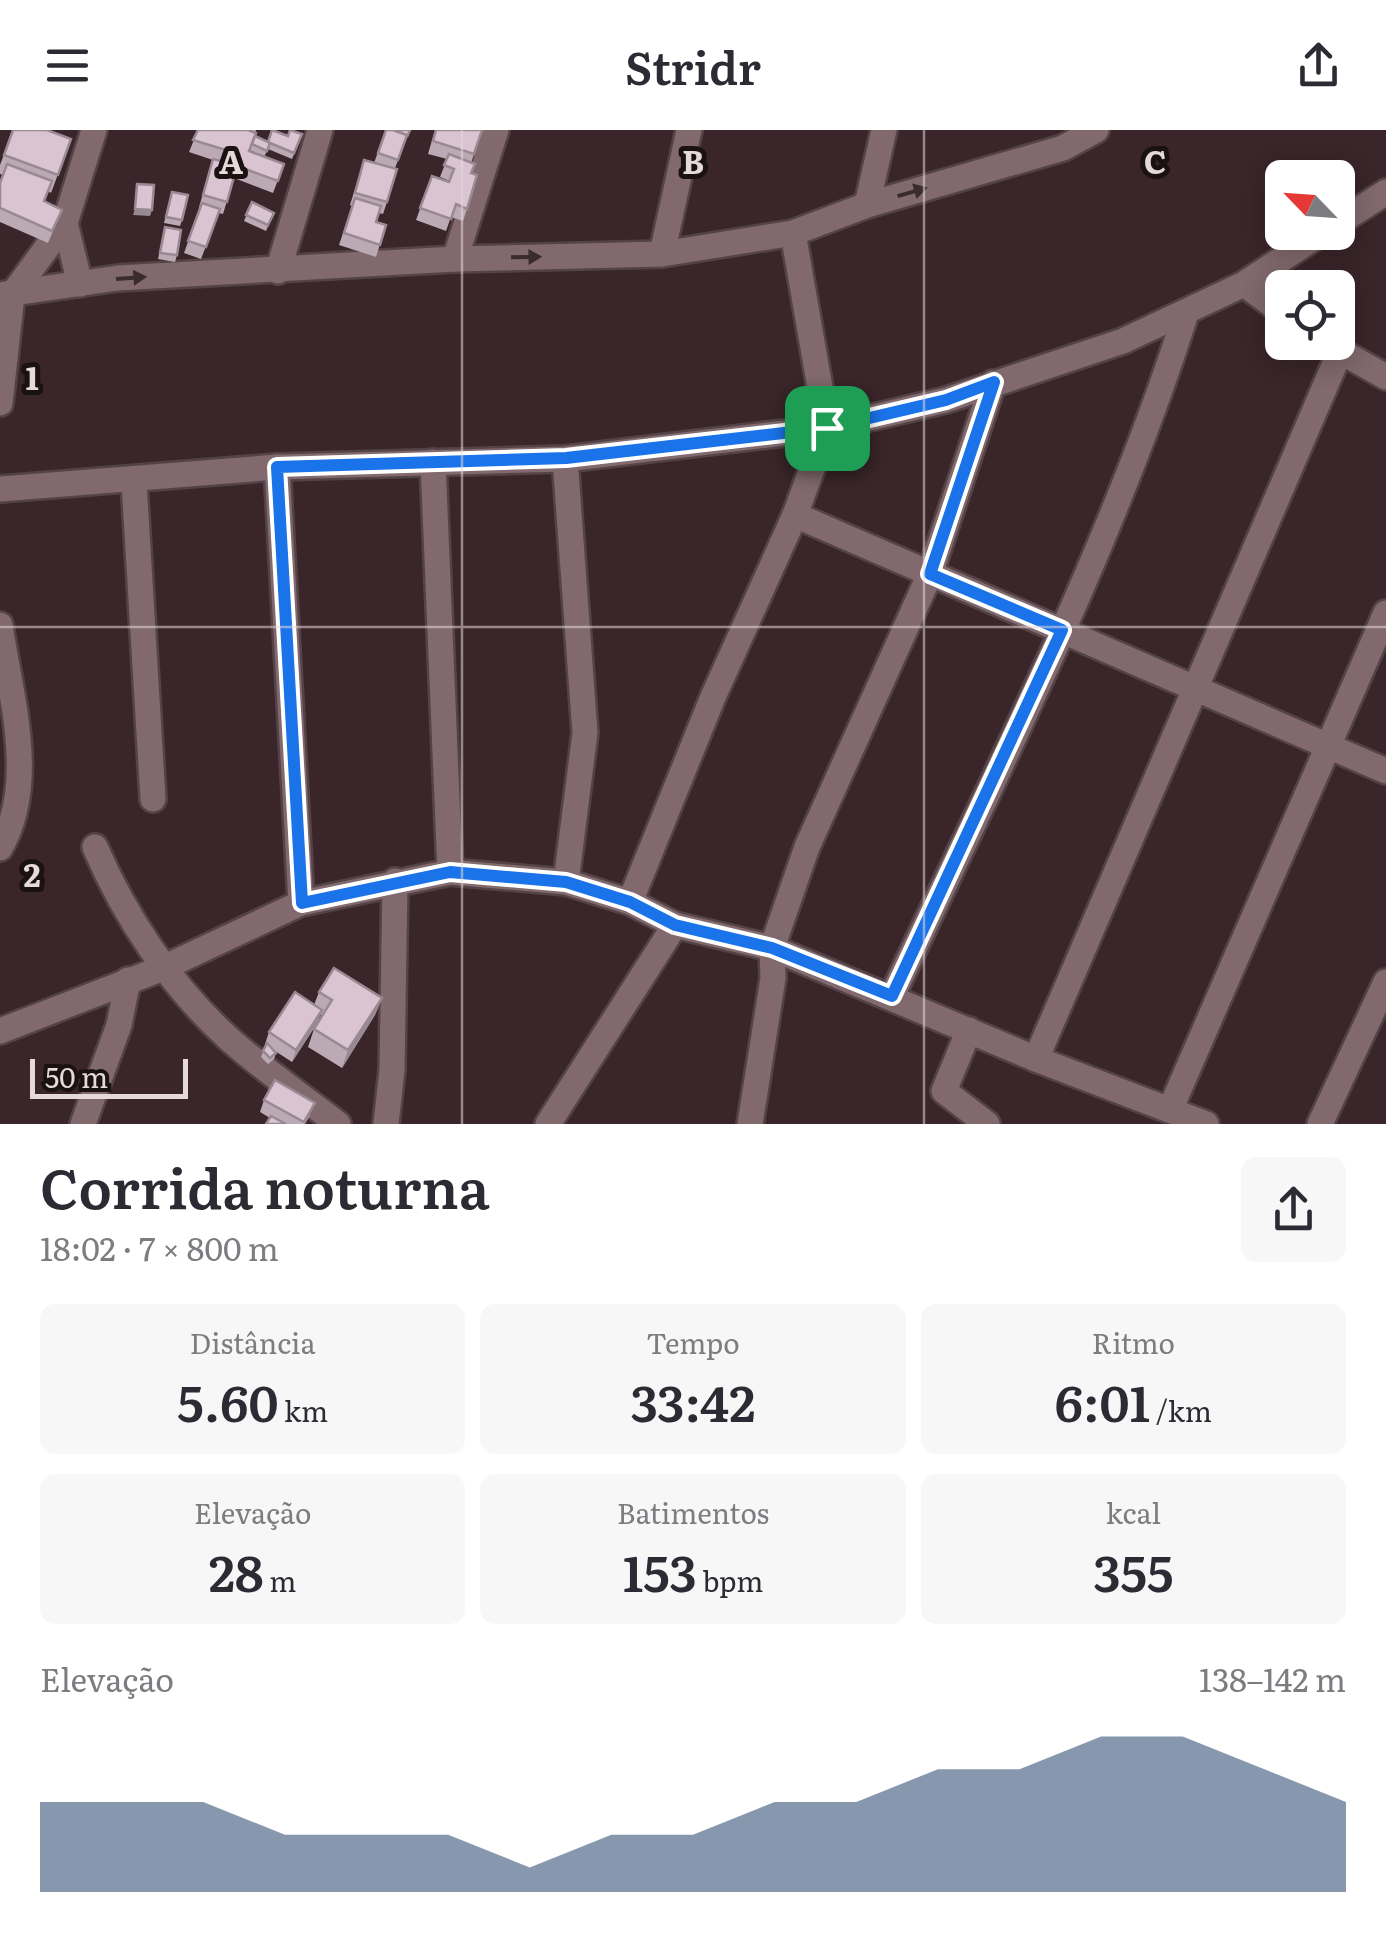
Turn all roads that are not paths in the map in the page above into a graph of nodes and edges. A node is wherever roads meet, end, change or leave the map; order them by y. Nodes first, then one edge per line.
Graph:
1 (94, 130) edge
2 (320, 130) edge
3 (496, 130) edge
4 (689, 130) edge
5 (884, 130) edge
6 (1096, 130) edge
7 (1066, 139) edge
8 (1384, 196) edge
9 (866, 205) junction
10 (1355, 213) edge
11 (64, 222) junction
12 (793, 233) junction
13 (1296, 250) edge
14 (662, 254) junction
15 (455, 259) junction
16 (278, 271) junction
17 (80, 284) junction
18 (1244, 284) junction
19 (6, 295) edge
20 (1265, 299) edge
21 (1186, 313) junction
22 (1326, 360) edge
23 (1354, 360) edge
24 (1386, 377) edge
25 (994, 382) junction
26 (0, 403) edge
27 (827, 428) junction
28 (566, 458) junction
29 (433, 462) junction
30 (277, 467) junction
31 (134, 482) junction
32 (0, 489) edge
33 (795, 515) junction
34 (930, 574) junction
35 (1386, 613) edge
36 (0, 624) edge
37 (1062, 630) junction
38 (2, 654) edge
39 (1196, 687) junction
40 (1332, 746) junction
41 (1386, 772) edge
42 (153, 799) dead end
43 (95, 847) dead end
44 (0, 848) edge
45 (450, 872) junction
46 (395, 881) junction
47 (566, 882) junction
48 (630, 902) junction
49 (302, 903) junction
50 (675, 925) junction
51 (772, 948) junction
52 (163, 968) junction
53 (128, 980) junction
54 (1386, 982) edge
55 (892, 996) junction
56 (969, 1030) junction
57 (0, 1031) edge
58 (1036, 1059) junction
59 (1170, 1110) junction
60 (91, 1122) edge
61 (338, 1124) edge
62 (386, 1124) edge
63 (548, 1124) edge
64 (750, 1124) edge
65 (988, 1124) edge
66 (1206, 1124) edge
67 (1320, 1124) edge

1 - 11 street
2 - 16 street
3 - 15 street
4 - 14 street
5 - 9 street
6 - 7 street
9 -> 7 street
8 - 10 street
9 - 12 street
11 - 17 street
11 - 19 street
12 - 14 street
12 - 27 street
13 - 18 street
15 -> 14 street
15 - 16 street
17 -> 16 street
17 - 19 street
18 - 20 street
18 - 21 street
19 - 26 street
21 - 25 street
21 - 37 street
22 - 39 street
23 - 24 street
25 - 27 street
25 - 34 street
27 - 28 street
27 - 33 street
28 - 29 street
28 - 47 street
29 - 30 street
29 - 45 street
30 - 31 street
30 - 49 street
31 - 32 street
31 - 42 street
33 - 34 street
33 - 48 street
34 - 37 street
34 - 51 street
35 - 40 street
36 - 38 street
37 - 39 street
37 - 55 street
38 - 44 street
39 - 40 street
39 - 58 street
40 - 41 street
40 - 59 street
43 - 52 street
45 - 46 street
45 - 47 street
46 - 49 street
46 - 62 street
47 - 48 street
48 - 50 street
49 - 52 street
50 - 51 street
50 - 63 street
51 - 55 street
51 - 64 street
52 - 53 street
52 - 61 street
53 - 57 street
53 - 60 street
54 - 67 street
55 - 56 street
56 - 58 street
56 - 65 street
58 - 59 street
59 - 66 street

